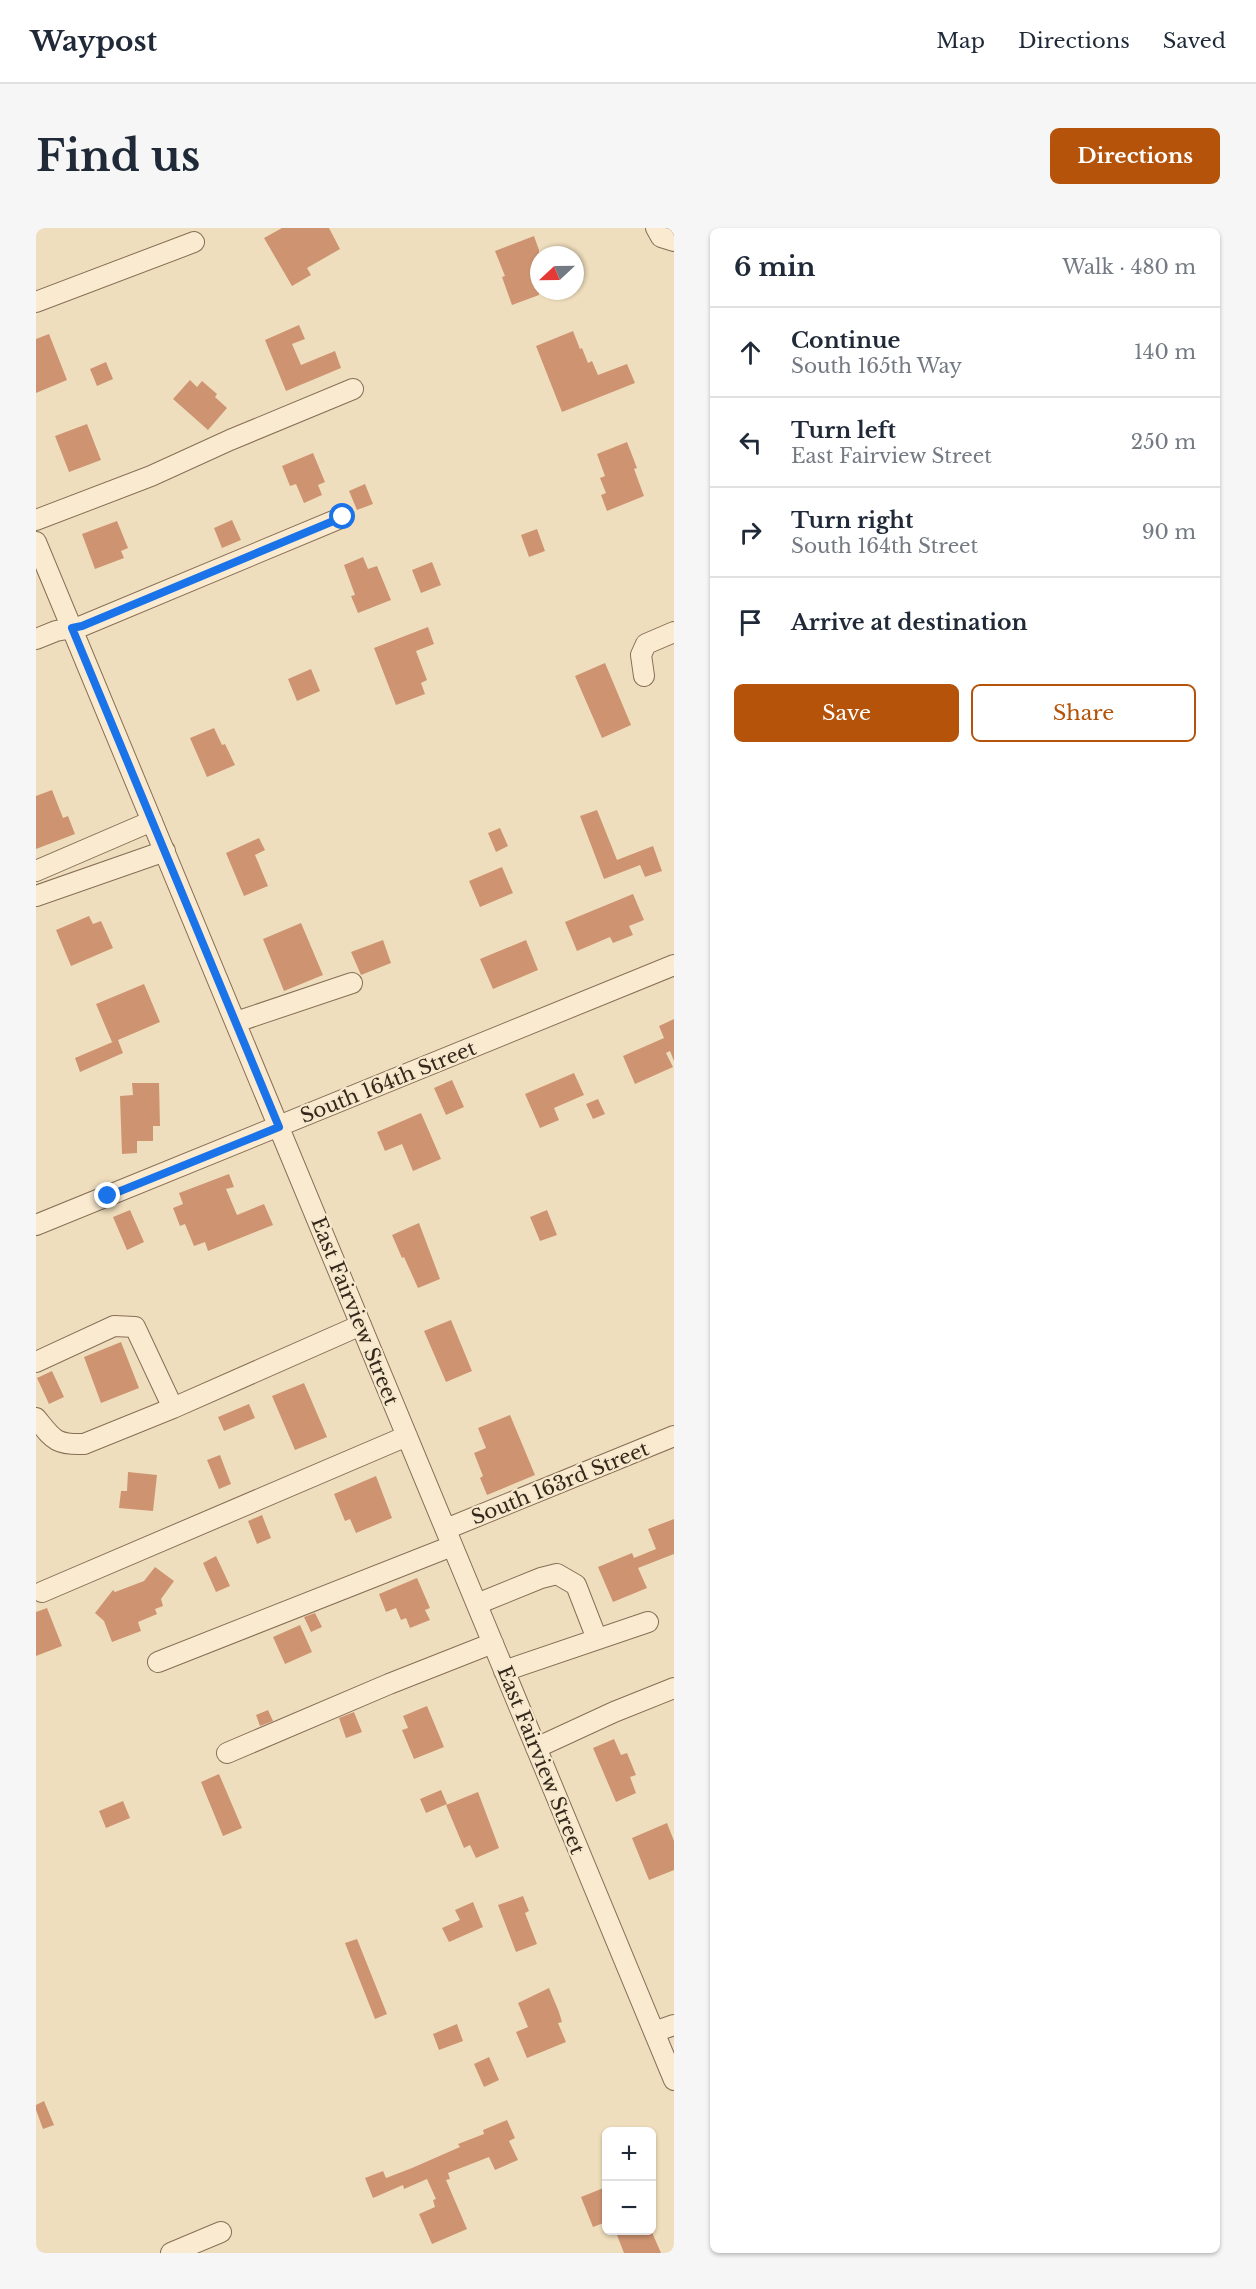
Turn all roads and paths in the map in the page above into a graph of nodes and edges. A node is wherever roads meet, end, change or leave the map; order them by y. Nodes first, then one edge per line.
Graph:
1 (656, 228) edge
2 (674, 241) edge
3 (194, 242) dead end
4 (36, 302) edge
5 (353, 389) dead end
6 (343, 517) dead end
7 (36, 520) edge
8 (36, 542) edge
9 (72, 628) junction
10 (674, 632) edge
11 (36, 639) edge
12 (644, 676) dead end
13 (152, 821) junction
14 (165, 851) junction
15 (36, 871) edge
16 (36, 896) edge
17 (674, 965) edge
18 (352, 983) dead end
19 (236, 1022) junction
20 (279, 1127) junction
21 (36, 1225) edge
22 (361, 1325) junction
23 (36, 1362) edge
24 (173, 1408) junction
25 (36, 1418) edge
26 (407, 1436) junction
27 (674, 1436) edge
28 (449, 1537) junction
29 (42, 1592) dead end
30 (477, 1604) junction
31 (648, 1622) dead end
32 (597, 1639) junction
33 (493, 1643) junction
34 (158, 1662) dead end
35 (504, 1671) junction
36 (674, 1688) edge
37 (536, 1748) junction
38 (228, 1753) dead end
39 (674, 2025) edge
40 (654, 2032) junction
41 (674, 2080) edge
42 (221, 2232) dead end
43 (171, 2253) edge

1 - 2 street
3 - 4 street
5 - 7 street
6 - 9 street
8 - 9 street, East Fairview Street
9 - 11 street
9 - 13 street, East Fairview Street
10 - 12 street
13 - 14 street, East Fairview Street
13 - 15 street
14 - 16 street
14 - 19 street, East Fairview Street
17 - 20 street, South 164th Street
18 - 19 street
19 - 20 street, East Fairview Street
20 - 21 street, South 164th Street
20 - 22 street, East Fairview Street
22 - 24 street
22 - 26 street, East Fairview Street
23 - 24 street
24 - 25 street
26 - 28 street, East Fairview Street
26 - 29 street
27 - 28 street, South 163rd Street
28 - 30 street, East Fairview Street
28 - 34 street, South 163rd Street
30 - 32 street
30 - 33 street, East Fairview Street
31 - 32 street
32 - 35 street
33 - 35 street, East Fairview Street
33 - 38 street
35 - 37 street, East Fairview Street
36 - 37 street
37 - 40 street, East Fairview Street
39 - 40 street
40 - 41 street, East Fairview Street
42 - 43 street

